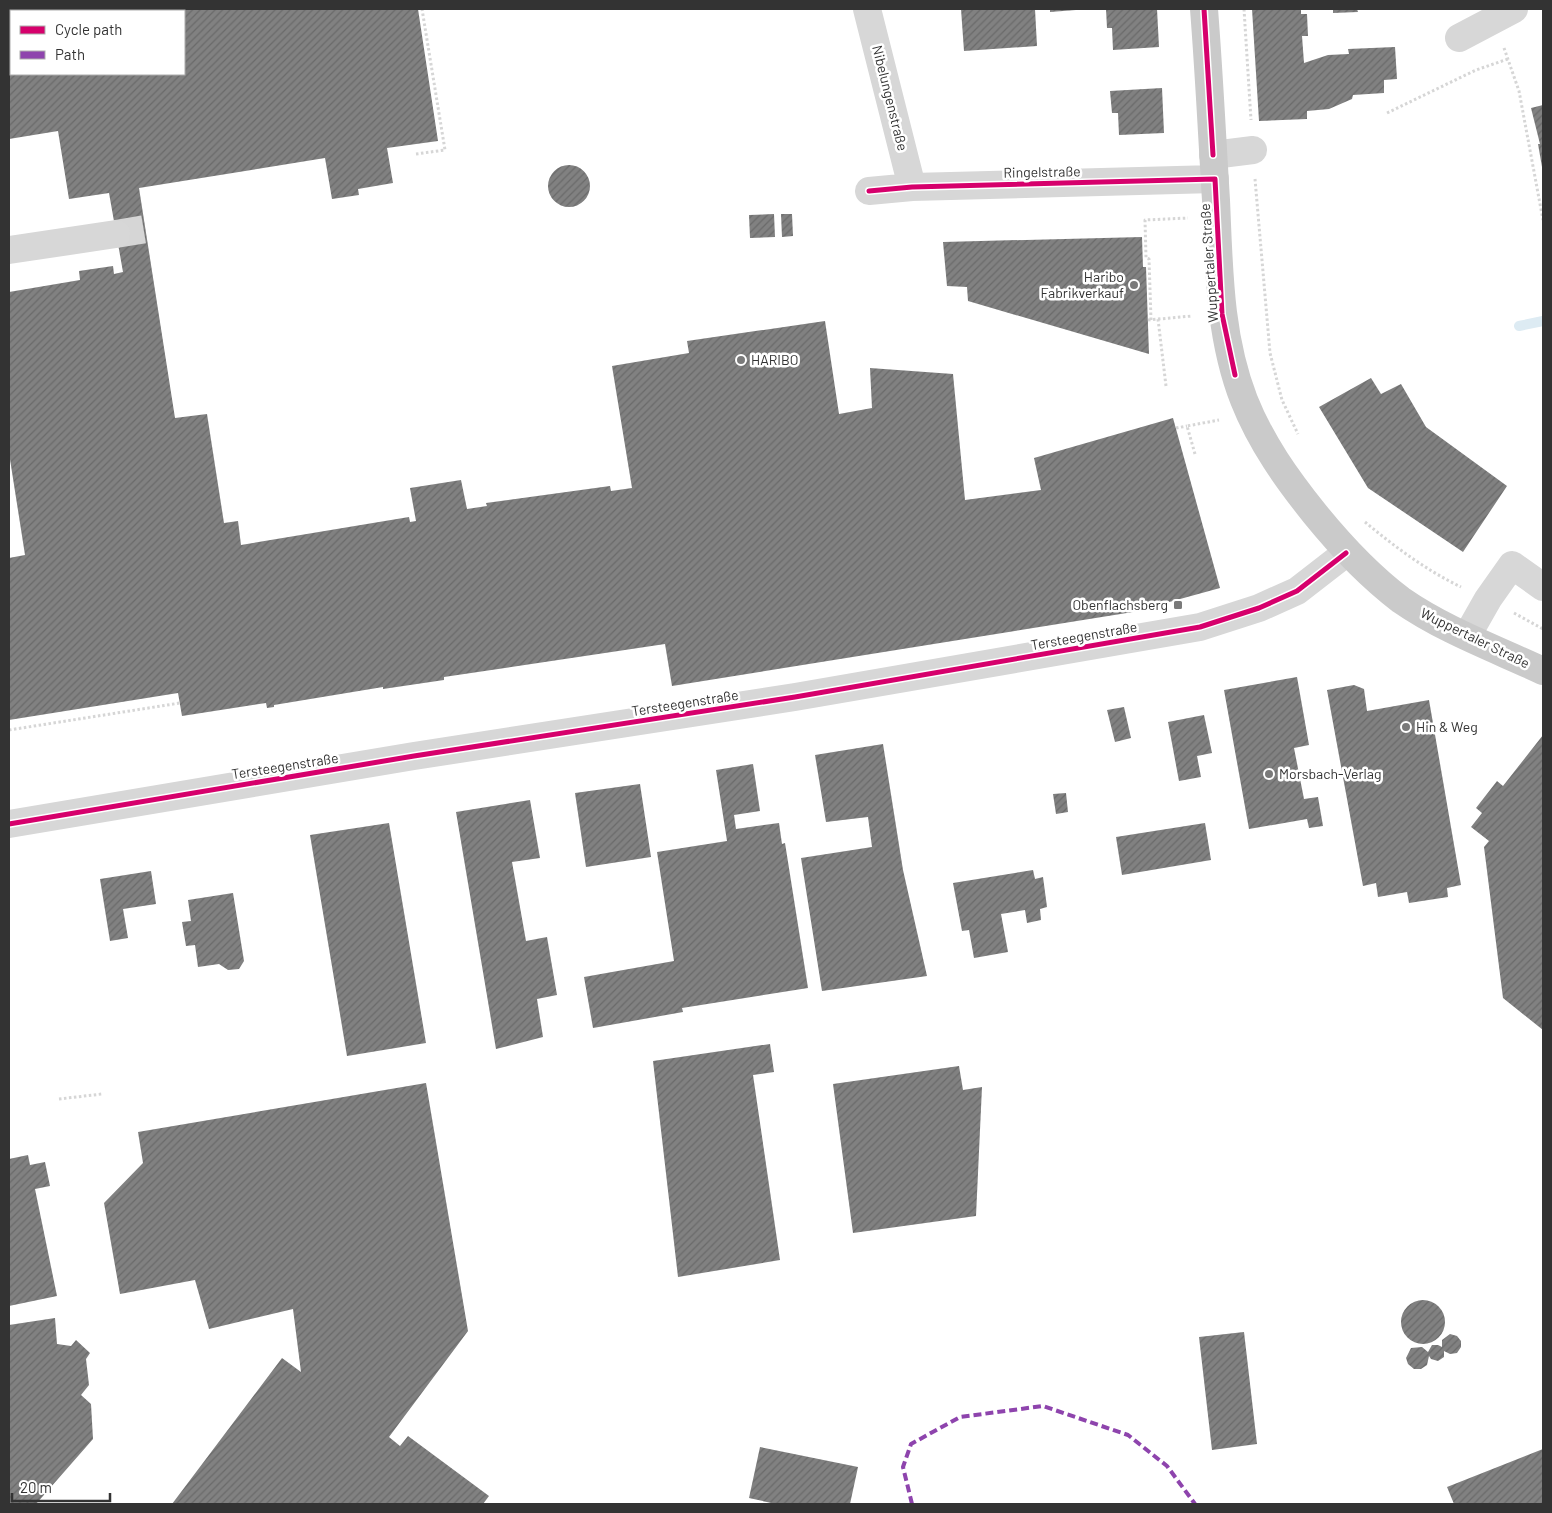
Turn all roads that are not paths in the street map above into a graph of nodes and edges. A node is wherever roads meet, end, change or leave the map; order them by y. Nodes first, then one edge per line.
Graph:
1 (868, 9) edge
2 (1204, 9) edge
3 (1504, 14) edge
4 (1459, 38) dead end
5 (1253, 150) road end
6 (1214, 167) junction
7 (912, 187) junction
8 (869, 191) dead end
9 (116, 234) tunnel mouth
10 (9, 250) edge
11 (1346, 553) junction
12 (1543, 587) edge
13 (1467, 636) junction
14 (1543, 671) edge
15 (9, 824) edge

1 - 7 street, Nibelungenstraße
2 - 6 main road, Wuppertaler Straße
3 - 4 street
5 - 6 street, Ringelstraße
6 - 7 street, Ringelstraße
6 - 11 main road, Wuppertaler Straße
7 - 8 street, Ringelstraße
9 - 10 street
11 - 13 main road, Wuppertaler Straße
11 - 15 street, Tersteegenstraße
12 - 13 street
13 - 14 main road, Wuppertaler Straße

